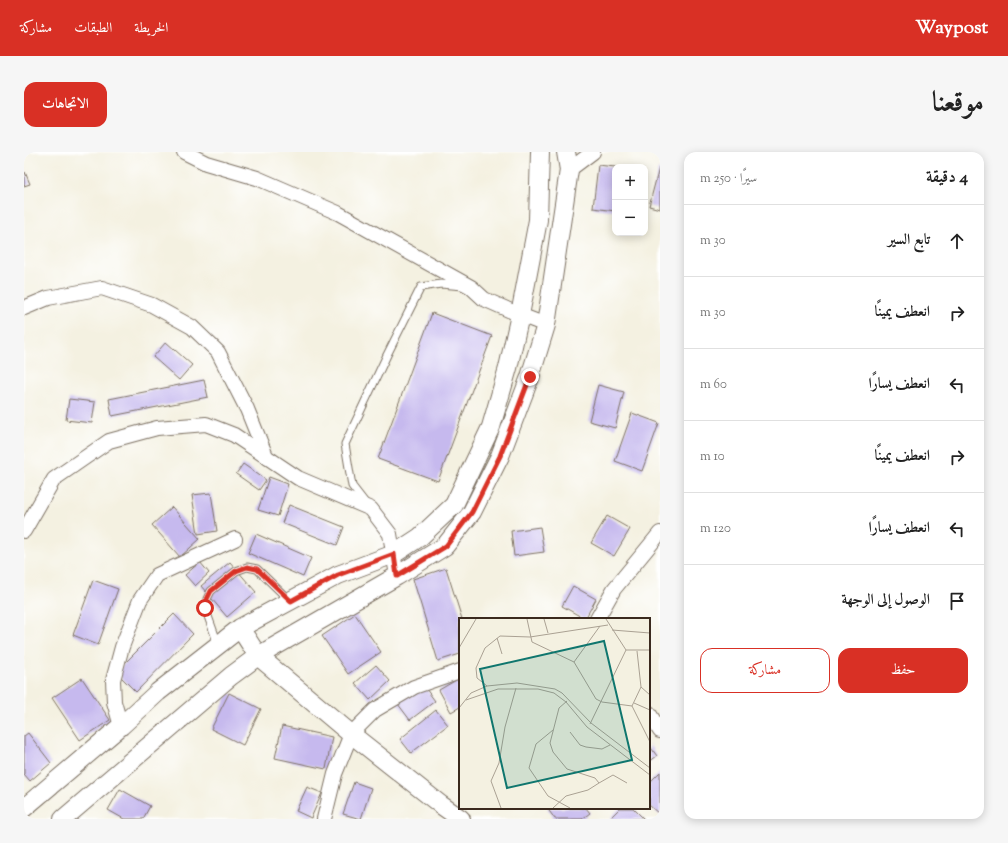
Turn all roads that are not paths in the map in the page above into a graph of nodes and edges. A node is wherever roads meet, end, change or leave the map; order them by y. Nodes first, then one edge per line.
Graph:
1 (184, 152) edge
2 (540, 152) edge
3 (566, 152) edge
4 (593, 152) edge
5 (197, 156) edge
6 (569, 170) junction
7 (471, 287) junction
8 (24, 308) edge
9 (520, 315) junction
10 (546, 325) junction
11 (266, 456) junction
12 (370, 509) junction
13 (24, 532) edge
14 (660, 533) edge
15 (235, 539) dead end
16 (394, 554) junction
17 (397, 576) junction
18 (291, 601) junction
19 (598, 618) edge
20 (240, 628) junction
21 (218, 645) junction
22 (258, 656) junction
23 (459, 671) edge
24 (650, 715) edge
25 (121, 726) junction
26 (660, 731) edge
27 (351, 734) junction
28 (24, 808) edge
29 (63, 819) edge
30 (324, 819) edge
31 (460, 819) edge

1 - 5 street
2 - 9 street
3 - 6 street
4 - 6 street
5 - 7 street
6 - 10 street
7 - 9 street
7 - 12 lane
8 - 11 street
9 - 10 street
9 - 16 street
10 - 17 street
11 - 12 street
11 - 13 street
12 - 16 street
14 - 19 street
15 - 25 street
16 - 17 street
16 - 18 street
17 - 22 street
18 - 20 street
18 - 21 lane
20 - 21 street
20 - 22 street
21 - 25 street
22 - 27 street
22 - 29 street
23 - 27 street
24 - 26 street
25 - 28 street
27 - 30 street
27 - 31 street

